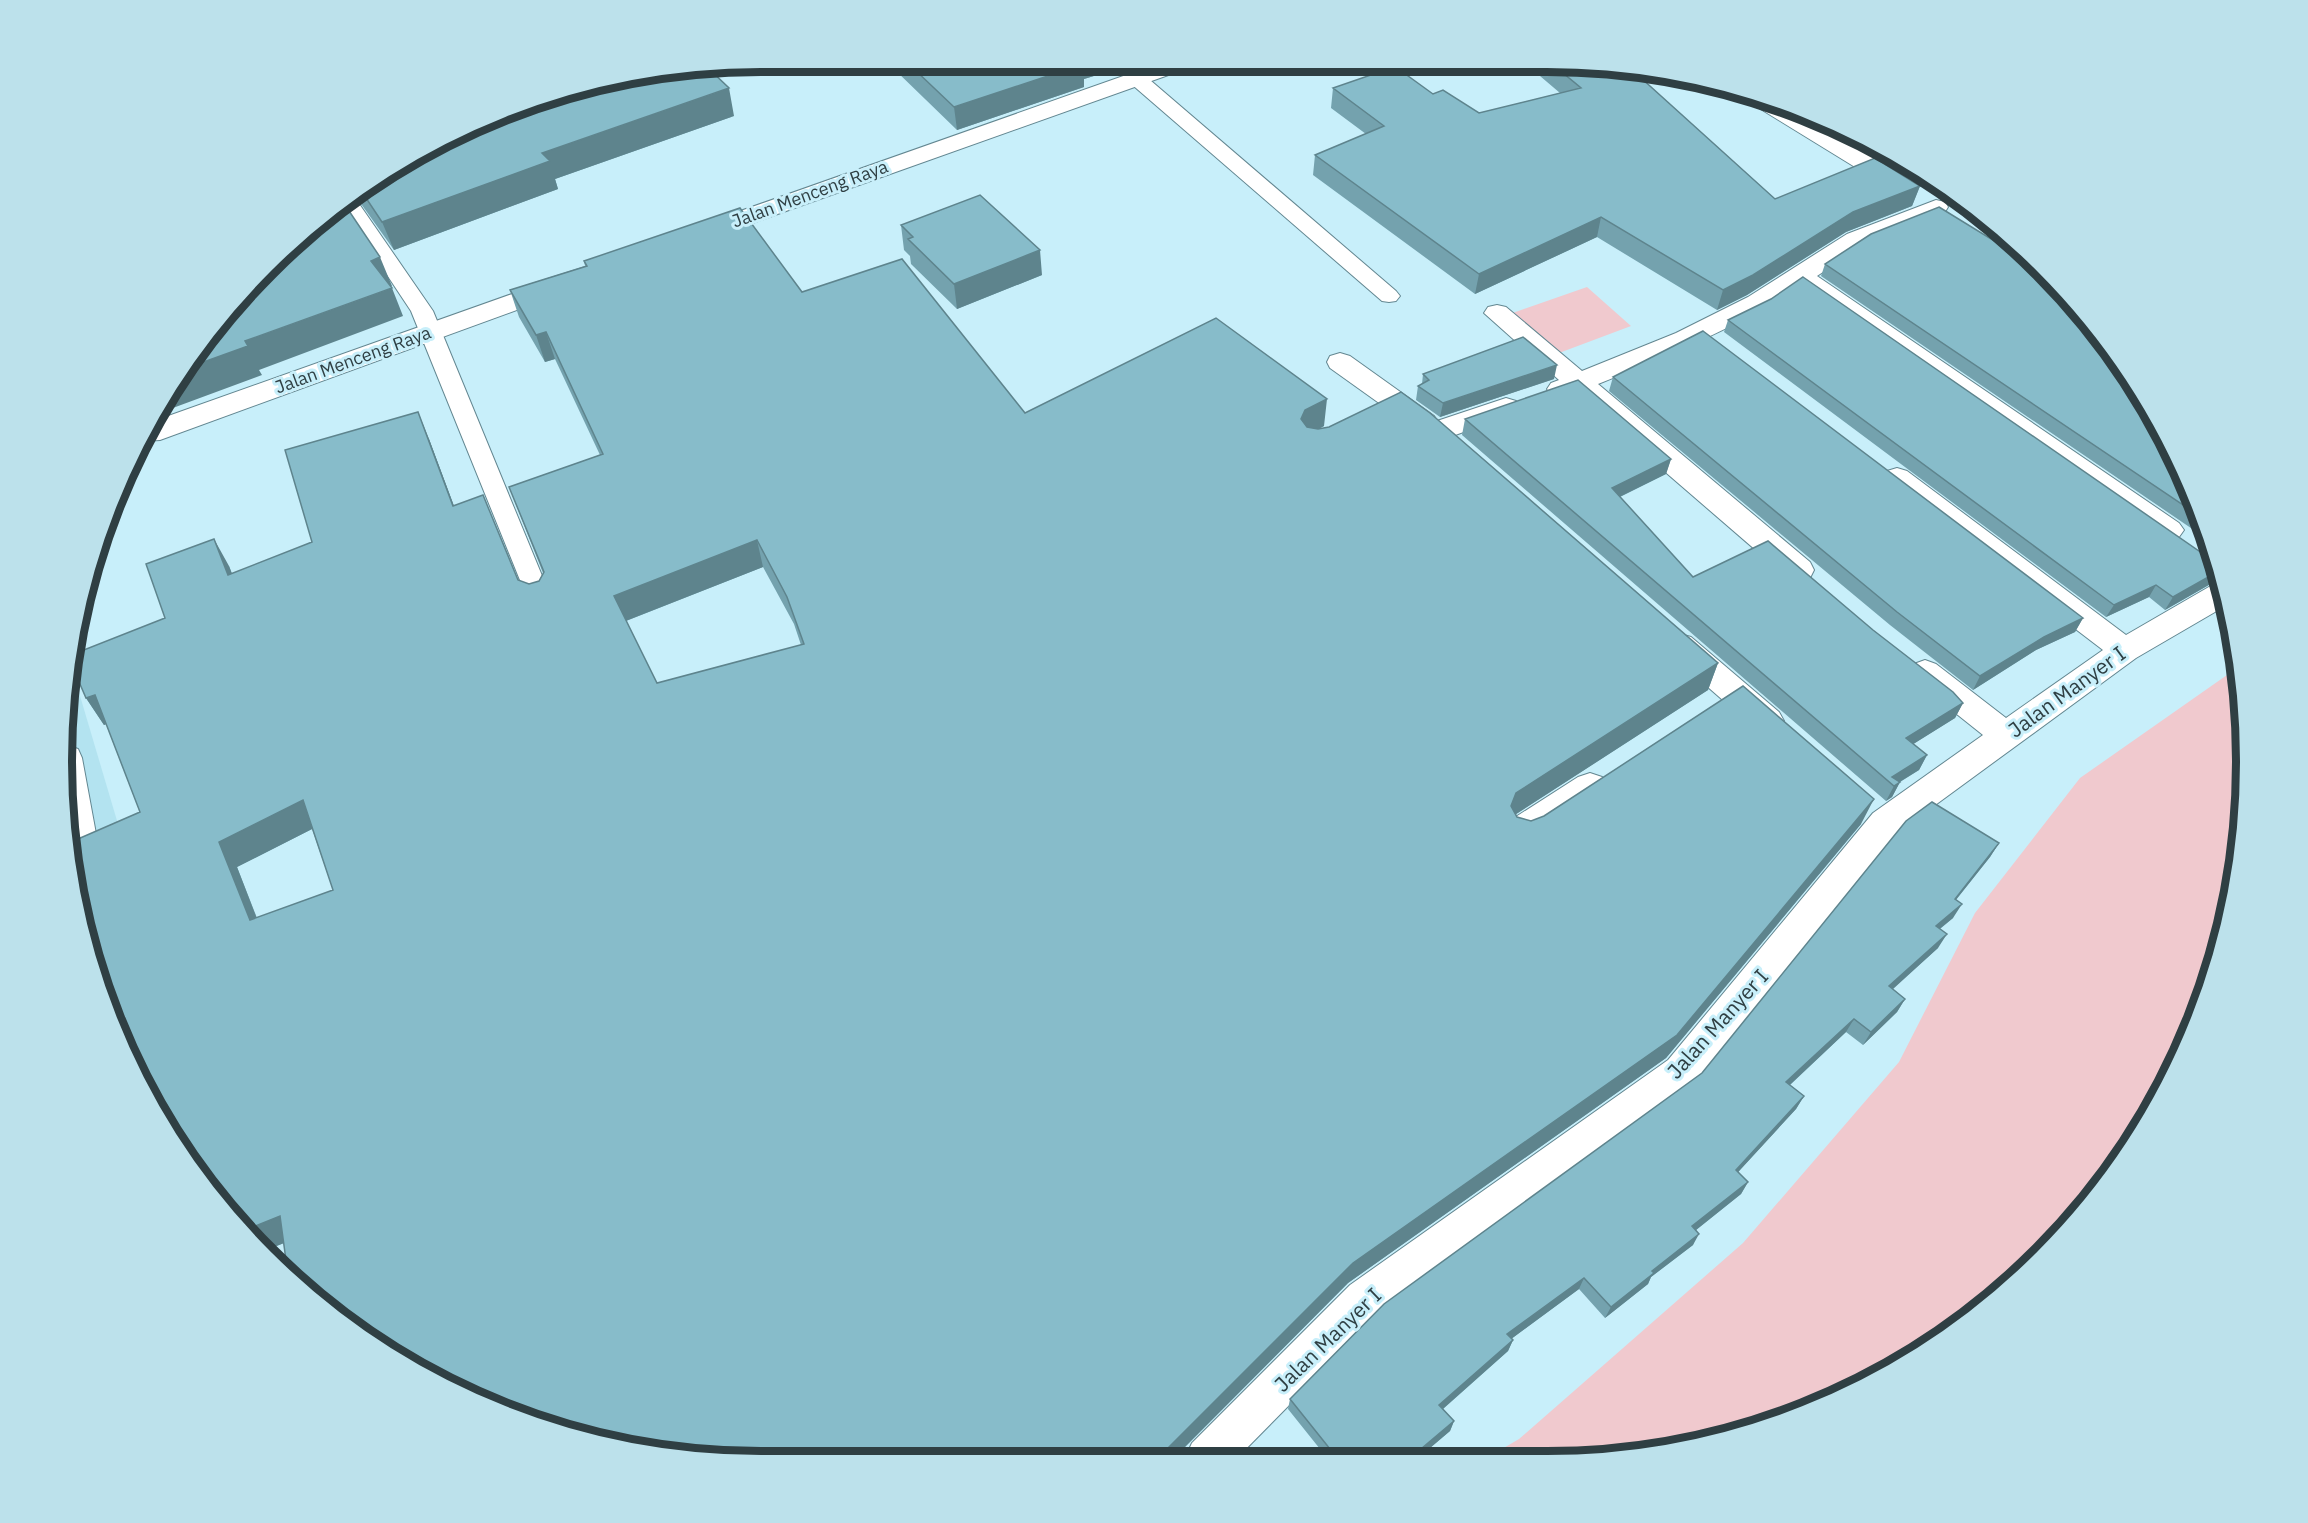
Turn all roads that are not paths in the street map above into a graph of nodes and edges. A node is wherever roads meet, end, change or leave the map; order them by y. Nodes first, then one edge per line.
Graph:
1 (1154, 72) edge
2 (1136, 78) junction
3 (1807, 123) edge
4 (1887, 165) edge
5 (352, 207) edge
6 (677, 242) edge
7 (1800, 276) junction
8 (575, 279) edge
9 (1389, 296) dead end
10 (1497, 313) dead end
11 (429, 332) junction
12 (1340, 362) dead end
13 (1578, 383) junction
14 (1399, 404) junction
15 (1371, 417) edge
16 (1437, 431) junction
17 (156, 432) edge
18 (1464, 454) edge
19 (1880, 465) edge
20 (2188, 544) edge
21 (1817, 585) edge
22 (2216, 597) edge
23 (540, 600) edge
24 (1662, 628) edge
25 (2125, 650) junction
26 (1905, 657) edge
27 (1734, 692) junction
28 (1705, 711) edge
29 (2006, 736) junction
30 (1788, 738) edge
31 (1618, 768) edge
32 (73, 797) edge
33 (1523, 830) edge
34 (82, 850) edge
35 (1215, 1451) edge

1 - 2 street, Jalan Menceng Raya
2 - 6 street, Jalan Menceng Raya
2 - 9 lane
3 - 4 street
4 - 7 street
5 - 11 lane
7 - 13 street
7 - 20 street
8 - 11 street, Jalan Menceng Raya
10 - 13 street
11 - 17 street, Jalan Menceng Raya
11 - 23 lane
12 - 14 street
13 - 16 street
13 - 21 street
14 - 15 street
14 - 16 street
16 - 18 street
19 - 25 street
22 - 25 street, Jalan Manyer I
24 - 27 street
25 - 29 street, Jalan Manyer I
26 - 29 street
27 - 28 street
27 - 30 street
29 - 35 street, Jalan Manyer I
31 - 33 street
32 - 34 street

